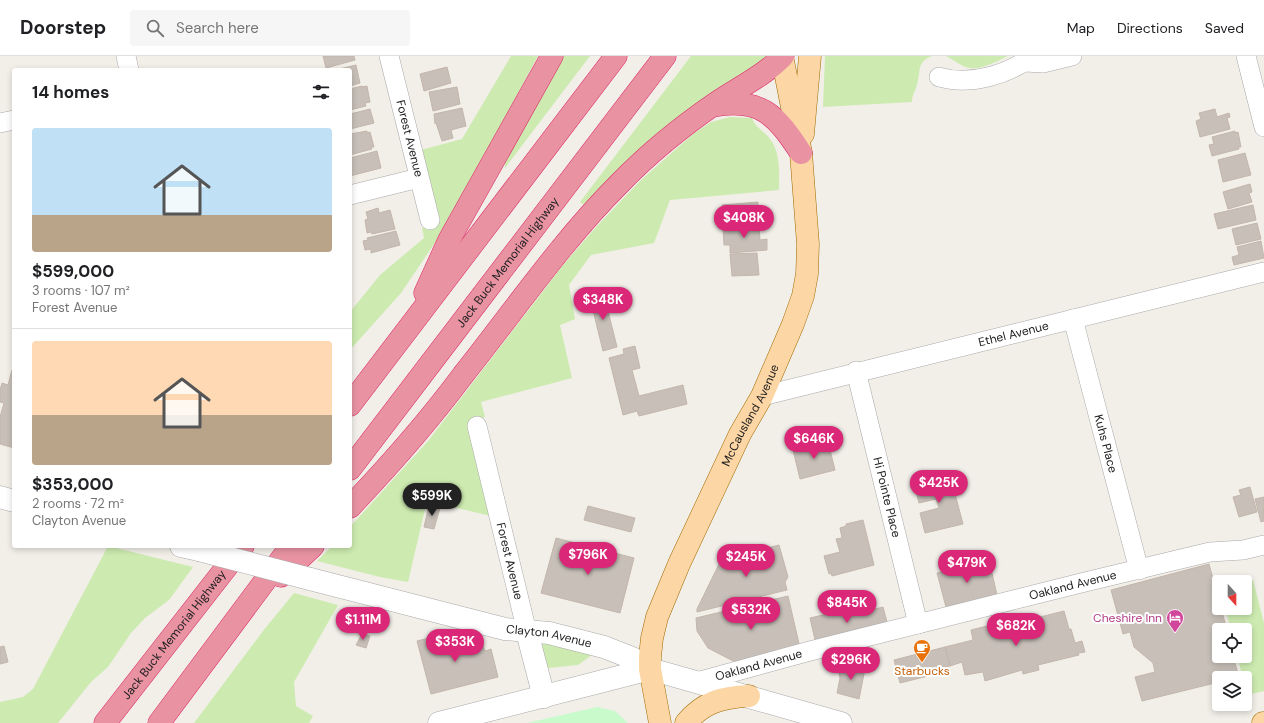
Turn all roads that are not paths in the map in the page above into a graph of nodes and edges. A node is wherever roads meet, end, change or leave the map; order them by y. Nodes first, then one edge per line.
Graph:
1 (126, 56) edge
2 (389, 56) edge
3 (552, 56) edge
4 (616, 56) edge
5 (665, 56) edge
6 (782, 56) edge
7 (810, 56) edge
8 (1072, 56) edge
9 (1246, 56) edge
10 (1029, 59) edge
11 (129, 68) edge
12 (939, 77) dead end
13 (711, 106) junction
14 (12, 120) edge
15 (0, 123) edge
16 (1264, 127) edge
17 (801, 153) junction
18 (419, 178) junction
19 (352, 195) edge
20 (430, 220) dead end
21 (1264, 272) edge
22 (1073, 318) junction
23 (412, 325) junction
24 (856, 371) junction
25 (762, 396) junction
26 (352, 402) edge
27 (477, 426) dead end
28 (352, 466) edge
29 (0, 497) edge
30 (12, 500) edge
31 (352, 505) edge
32 (1264, 545) edge
33 (190, 548) edge
34 (241, 548) edge
35 (290, 548) edge
36 (311, 548) edge
37 (1139, 570) junction
38 (236, 620) junction
39 (918, 624) junction
40 (527, 632) junction
41 (650, 669) junction
42 (697, 682) junction
43 (544, 696) junction
44 (749, 696) junction
45 (105, 723) edge
46 (159, 723) edge
47 (439, 723) edge
48 (660, 723) edge
49 (686, 723) edge
50 (841, 723) edge

1 - 11 street
2 - 18 street, Forest Avenue
3 - 23 highway
4 - 23 highway
5 - 28 highway, Jack Buck Memorial Highway
6 - 13 highway
6 - 17 main road, McCausland Avenue
7 - 17 main road, McCausland Avenue
8 - 10 street
9 - 16 street
10 - 12 street
13 - 17 highway
13 - 31 highway
14 - 15 street
17 - 25 main road, McCausland Avenue
18 - 19 street
18 - 20 street, Forest Avenue
21 - 22 street, Ethel Avenue
22 - 24 street, Ethel Avenue
22 - 37 street, Kuhs Place
23 - 26 highway
24 - 25 street, Ethel Avenue
24 - 39 street, Hi Pointe Place
25 - 41 main road, McCausland Avenue
27 - 40 street, Forest Avenue
29 - 30 street
32 - 37 street, Oakland Avenue
33 - 40 street, Clayton Avenue, bridge
34 - 45 highway, Jack Buck Memorial Highway
35 - 38 highway
36 - 38 highway
37 - 39 street, Oakland Avenue
38 - 46 highway
39 - 42 street, Oakland Avenue
40 - 41 street, Clayton Avenue
40 - 43 street, Forest Avenue
41 - 42 street, Clayton Avenue
41 - 43 street
41 - 48 main road, McCausland Avenue
42 - 44 street, Clayton Avenue
43 - 47 street
44 - 49 main road
44 - 50 street, Clayton Avenue

